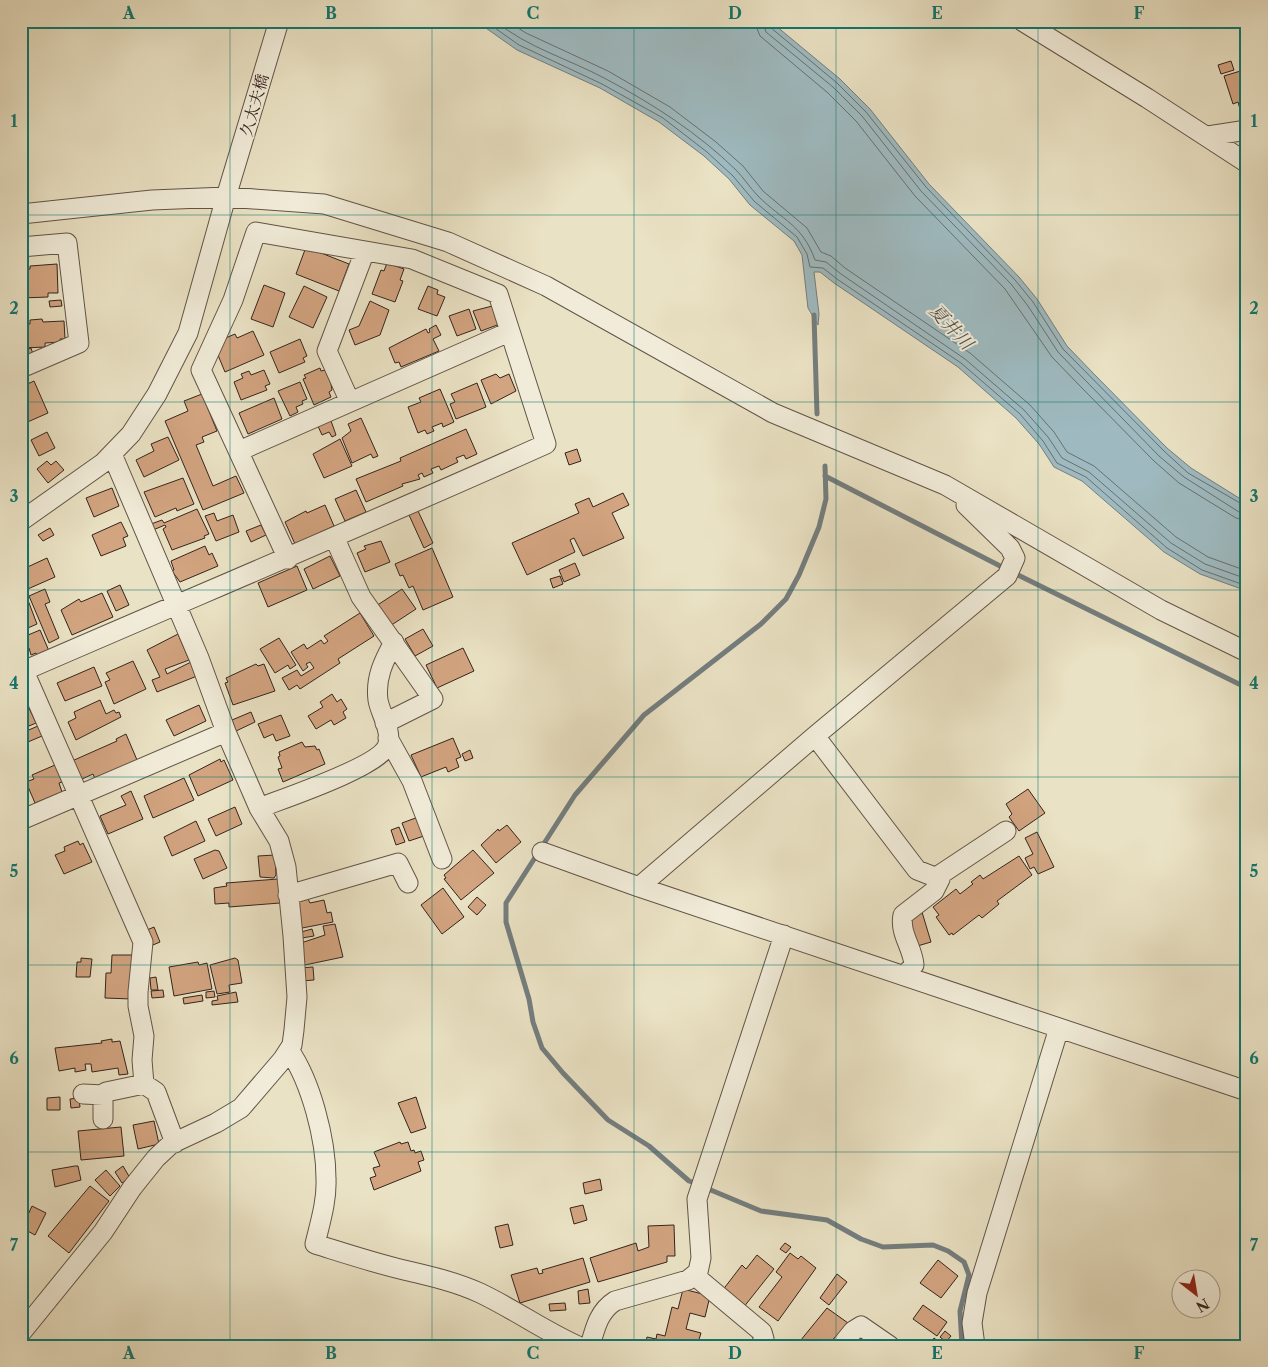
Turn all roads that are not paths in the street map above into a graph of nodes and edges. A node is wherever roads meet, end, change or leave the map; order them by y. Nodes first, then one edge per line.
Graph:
1 (279, 21) edge
2 (1022, 21) edge
3 (1247, 130) edge
4 (1208, 136) junction
5 (1247, 163) edge
6 (227, 193) junction
7 (21, 214) edge
8 (21, 247) edge
9 (365, 251) junction
10 (510, 332) junction
11 (21, 368) edge
12 (350, 402) junction
13 (239, 451) junction
14 (112, 454) junction
15 (945, 485) junction
16 (21, 521) edge
17 (335, 539) junction
18 (288, 559) junction
19 (177, 606) junction
20 (394, 642) junction
21 (1247, 652) edge
22 (23, 672) edge
23 (386, 730) junction
24 (226, 732) junction
25 (815, 736) junction
26 (78, 796) junction
27 (259, 808) junction
28 (21, 820) edge
29 (1006, 831) dead end
30 (542, 852) dead end
31 (442, 859) dead end
32 (938, 876) junction
33 (408, 883) dead end
34 (638, 887) junction
35 (288, 895) junction
36 (784, 935) junction
37 (905, 975) junction
38 (1059, 1028) junction
39 (288, 1050) junction
40 (144, 1084) junction
41 (1247, 1091) edge
42 (83, 1094) dead end
43 (104, 1095) junction
44 (103, 1119) dead end
45 (175, 1143) junction
46 (695, 1276) junction
47 (21, 1333) edge
48 (578, 1346) edge
49 (590, 1346) edge
50 (760, 1346) edge
51 (842, 1346) edge
52 (890, 1346) edge
53 (975, 1346) edge

1 - 6 street, 久太夫橋
2 - 4 street
3 - 4 street
4 - 5 street
6 - 7 street
6 - 14 street, 久太夫橋
6 - 15 street
8 - 11 street
9 - 10 street
9 - 12 street
9 - 13 street
10 - 12 street
10 - 17 street
12 - 13 street
13 - 18 street
14 - 16 street, 久太夫橋
14 - 19 street
15 - 21 street
15 - 25 street
17 - 18 street
17 - 20 street
18 - 19 street
19 - 22 street
19 - 24 street
20 - 23 street
20 - 23 street
22 - 26 street
23 - 27 street
23 - 31 street
24 - 26 street
24 - 27 street
25 - 32 street
25 - 34 street
26 - 28 street
26 - 40 street
27 - 35 street
29 - 32 street
30 - 34 street
32 - 37 street
33 - 35 street
34 - 36 street
35 - 39 street
36 - 37 street
36 - 46 street
37 - 38 street
38 - 41 street
38 - 53 street
39 - 45 street
39 - 48 street
40 - 43 street
40 - 45 street
42 - 43 street
43 - 44 street
45 - 47 street
46 - 49 street
46 - 50 street
51 - 52 street

